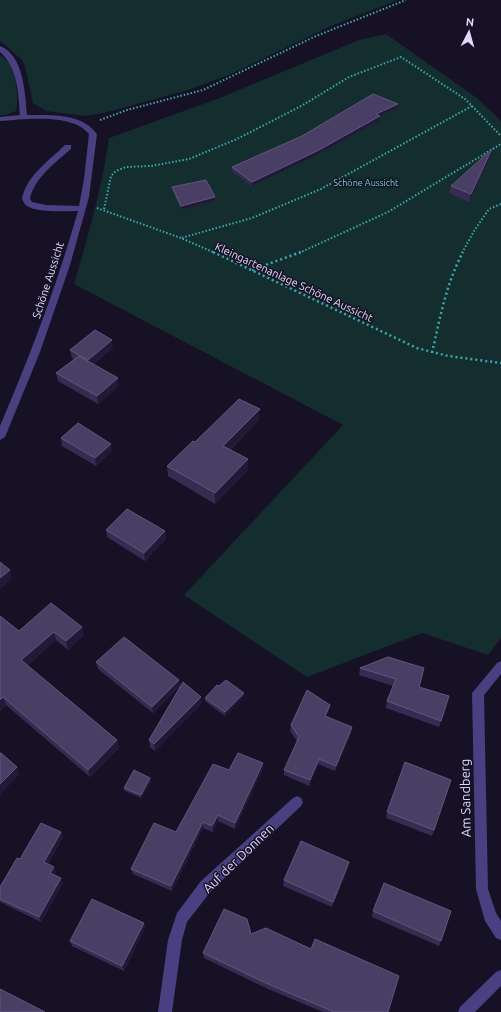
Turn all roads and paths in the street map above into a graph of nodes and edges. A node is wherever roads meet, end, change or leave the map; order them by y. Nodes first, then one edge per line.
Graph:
1 (406, 0) edge
2 (0, 48) edge
3 (472, 106) junction
4 (24, 118) junction
5 (0, 119) edge
6 (86, 125) junction
7 (501, 136) edge
8 (501, 144) edge
9 (68, 147) dead end
10 (501, 204) edge
11 (83, 207) junction
12 (104, 209) junction
13 (181, 238) junction
14 (252, 270) junction
15 (432, 354) junction
16 (501, 363) edge
17 (0, 437) edge
18 (501, 666) edge
19 (296, 802) dead end
20 (501, 933) edge
21 (501, 977) edge
22 (165, 1012) edge
23 (465, 1012) edge

1 - 6 path
2 - 4 street
3 - 7 path
3 - 12 path
3 - 13 path
4 - 5 street
4 - 6 street
6 - 11 street, Schöne Aussicht
8 - 14 path
9 - 11 street
10 - 15 path
11 - 12 path, Kleingartenanlage Schöne Aussicht
11 - 17 street, Schöne Aussicht
12 - 13 path, Kleingartenanlage Schöne Aussicht
13 - 14 path, Kleingartenanlage Schöne Aussicht
14 - 15 path, Kleingartenanlage Schöne Aussicht
15 - 16 path, Kleingartenanlage Schöne Aussicht
18 - 20 street, Am Sandberg
19 - 22 street, Auf der Donnen
21 - 23 street

